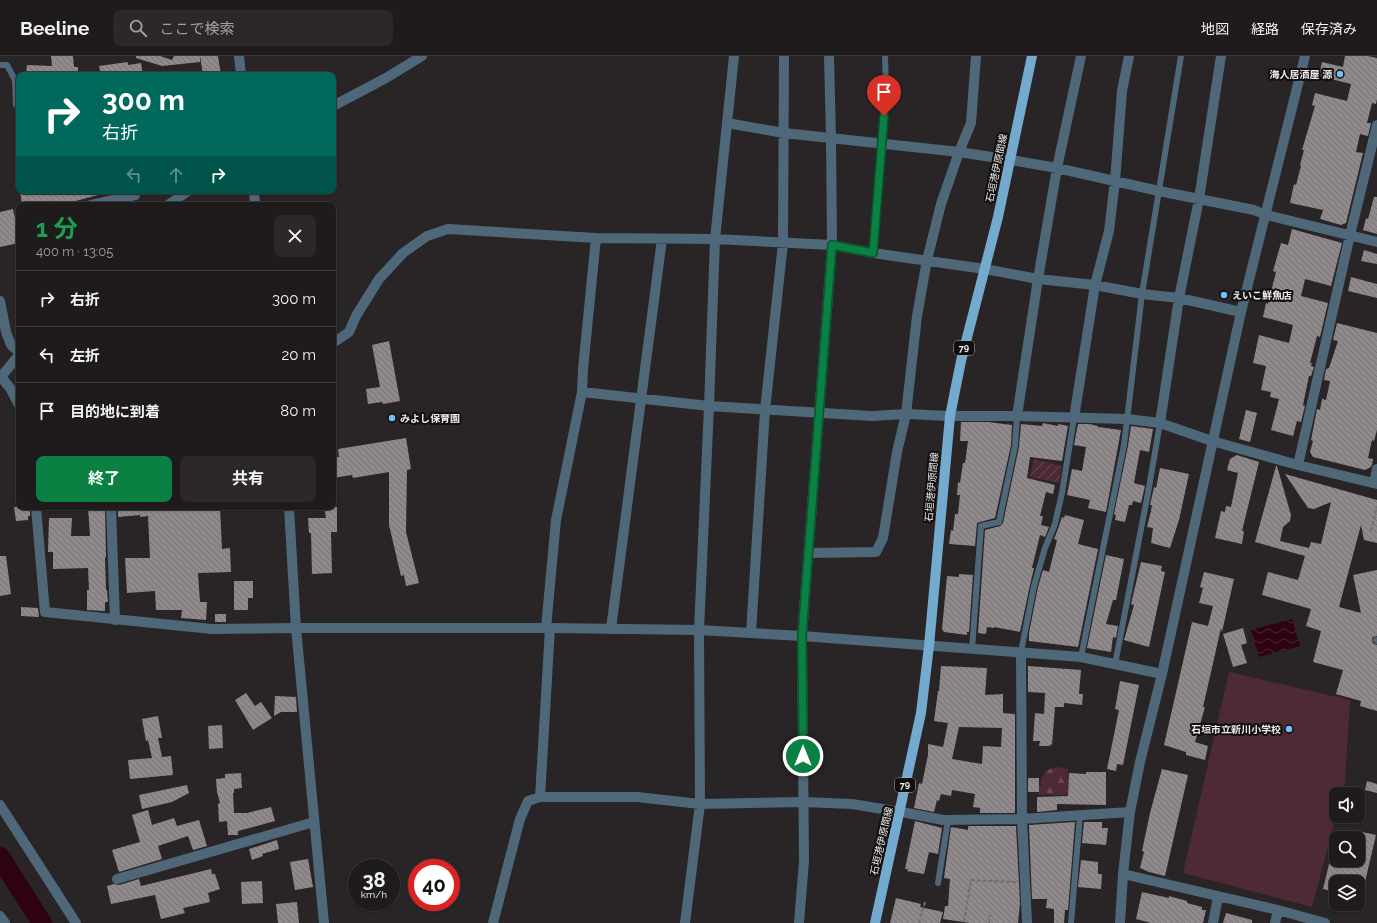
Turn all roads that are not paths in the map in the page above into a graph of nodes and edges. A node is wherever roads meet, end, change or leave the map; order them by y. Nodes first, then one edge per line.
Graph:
1 (239, 56) edge
2 (422, 56) edge
3 (734, 56) edge
4 (784, 56) edge
5 (829, 56) edge
6 (885, 56) edge
7 (976, 56) edge
8 (1032, 56) edge
9 (1081, 56) edge
10 (1129, 56) edge
11 (1181, 56) edge
12 (1221, 56) edge
13 (1305, 56) edge
14 (0, 64) edge
15 (241, 72) edge
16 (336, 104) edge
17 (16, 105) dead end
18 (727, 123) junction
19 (1377, 125) edge
20 (784, 134) junction
21 (831, 138) junction
22 (882, 144) junction
23 (959, 152) junction
24 (1011, 160) junction
25 (1057, 168) junction
26 (1115, 181) junction
27 (1159, 191) junction
28 (135, 194) edge
29 (184, 194) edge
30 (1198, 199) junction
31 (104, 202) edge
32 (175, 202) edge
33 (1266, 215) junction
34 (1350, 236) junction
35 (596, 238) junction
36 (662, 239) junction
37 (715, 239) junction
38 (1377, 242) edge
39 (783, 243) junction
40 (832, 245) junction
41 (873, 253) junction
42 (927, 260) junction
43 (985, 269) junction
44 (1038, 279) junction
45 (1095, 285) junction
46 (1142, 294) junction
47 (1179, 298) junction
48 (0, 301) edge
49 (1241, 312) junction
50 (336, 341) edge
51 (16, 349) edge
52 (16, 359) edge
53 (0, 378) edge
54 (582, 392) junction
55 (16, 399) edge
56 (642, 399) junction
57 (709, 406) junction
58 (766, 410) junction
59 (819, 413) junction
60 (906, 414) junction
61 (950, 416) junction
62 (1017, 416) junction
63 (1074, 418) junction
64 (1127, 419) junction
65 (1160, 423) junction
66 (1212, 441) junction
67 (1298, 465) junction
68 (1377, 469) edge
69 (1375, 483) edge
70 (36, 510) edge
71 (111, 510) edge
72 (289, 510) edge
73 (809, 553) junction
74 (115, 620) junction
75 (296, 628) junction
76 (548, 628) junction
77 (612, 628) junction
78 (699, 630) junction
79 (750, 633) junction
80 (802, 636) junction
81 (929, 646) junction
82 (972, 649) junction
83 (1021, 652) junction
84 (1081, 657) junction
85 (1115, 664) junction
86 (1162, 674) junction
87 (540, 798) junction
88 (803, 802) junction
89 (700, 804) junction
90 (0, 805) edge
91 (900, 812) junction
92 (1130, 812) junction
93 (1080, 815) junction
94 (1022, 818) junction
95 (948, 820) junction
96 (314, 822) junction
97 (1123, 874) junction
98 (116, 879) dead end
99 (938, 883) dead end
100 (1218, 897) junction
101 (1278, 910) junction
102 (0, 916) edge
103 (5, 923) edge
104 (76, 923) edge
105 (324, 923) edge
106 (493, 923) edge
107 (685, 923) edge
108 (799, 923) edge
109 (875, 923) edge
110 (1028, 923) edge
111 (1071, 923) edge
112 (1120, 923) edge
113 (1213, 923) edge
114 (1275, 923) edge
115 (1326, 923) edge

1 - 15 street
2 - 16 street
3 - 18 street
4 - 20 street
5 - 21 street
6 - 22 lane
7 - 23 street
8 - 24 main road, 石垣港伊原間線 / 79
9 - 25 street
10 - 26 street
11 - 27 lane
12 - 30 street
13 - 33 street
14 - 17 lane
18 - 20 street
18 - 37 street
19 - 34 street
20 - 21 street
20 - 39 street
21 - 22 street
21 - 40 street
22 - 23 street
22 - 41 lane
23 - 24 street
23 - 42 street
24 - 25 street
24 - 43 main road, 石垣港伊原間線 / 79
25 - 26 street
25 - 44 street
26 - 27 street
26 - 45 street
27 - 30 street
27 - 46 lane
28 - 31 street
29 - 32 street
30 - 33 street
30 - 47 street
33 - 34 street
33 - 49 street
34 - 38 street
34 - 67 street
35 - 36 street
35 - 50 street
35 - 54 street
36 - 37 street
36 - 56 street
37 - 39 street
37 - 57 street
39 - 40 street
39 - 58 street
40 - 41 street
40 - 59 street
41 - 42 street
42 - 43 street
42 - 60 street
43 - 44 street
43 - 61 main road, 石垣港伊原間線 / 79
44 - 45 street
44 - 62 street
45 - 46 street
45 - 63 street
46 - 47 street
46 - 64 lane
47 - 49 street
47 - 65 street
48 - 51 street
49 - 66 street
52 - 53 street
53 - 55 street
54 - 56 street
54 - 76 street
56 - 57 street
56 - 77 street
57 - 58 street
57 - 78 street
58 - 59 street
58 - 79 street
59 - 60 street
59 - 73 street
60 - 61 street
60 - 73 street
61 - 62 street
61 - 81 main road, 石垣港伊原間線 / 79
62 - 63 street
62 - 82 lane
63 - 64 street
63 - 83 lane
64 - 65 street
64 - 84 lane
65 - 66 street
65 - 85 lane
66 - 67 street
66 - 86 street
67 - 69 street
68 - 69 street
70 - 74 street
71 - 74 street
72 - 75 street
73 - 80 street
74 - 75 street
75 - 76 street
75 - 96 street
76 - 77 street
76 - 87 street
77 - 78 street
78 - 79 street
78 - 89 street
79 - 80 street
80 - 81 street
80 - 88 street
81 - 82 street
81 - 91 main road, 石垣港伊原間線 / 79
82 - 83 street
83 - 84 street
83 - 94 street
84 - 85 street
85 - 86 street
86 - 92 street
87 - 89 street
87 - 106 street
88 - 89 street
88 - 91 street
88 - 108 street
89 - 107 street
90 - 104 street
91 - 95 street
91 - 109 main road, 石垣港伊原間線 / 79
92 - 93 street
92 - 97 street
93 - 94 street
93 - 111 lane
94 - 95 street
94 - 110 street
95 - 99 lane
96 - 98 street
96 - 105 street
97 - 100 street
97 - 112 street
100 - 101 street
100 - 113 street
101 - 114 street
101 - 115 street
102 - 103 street

